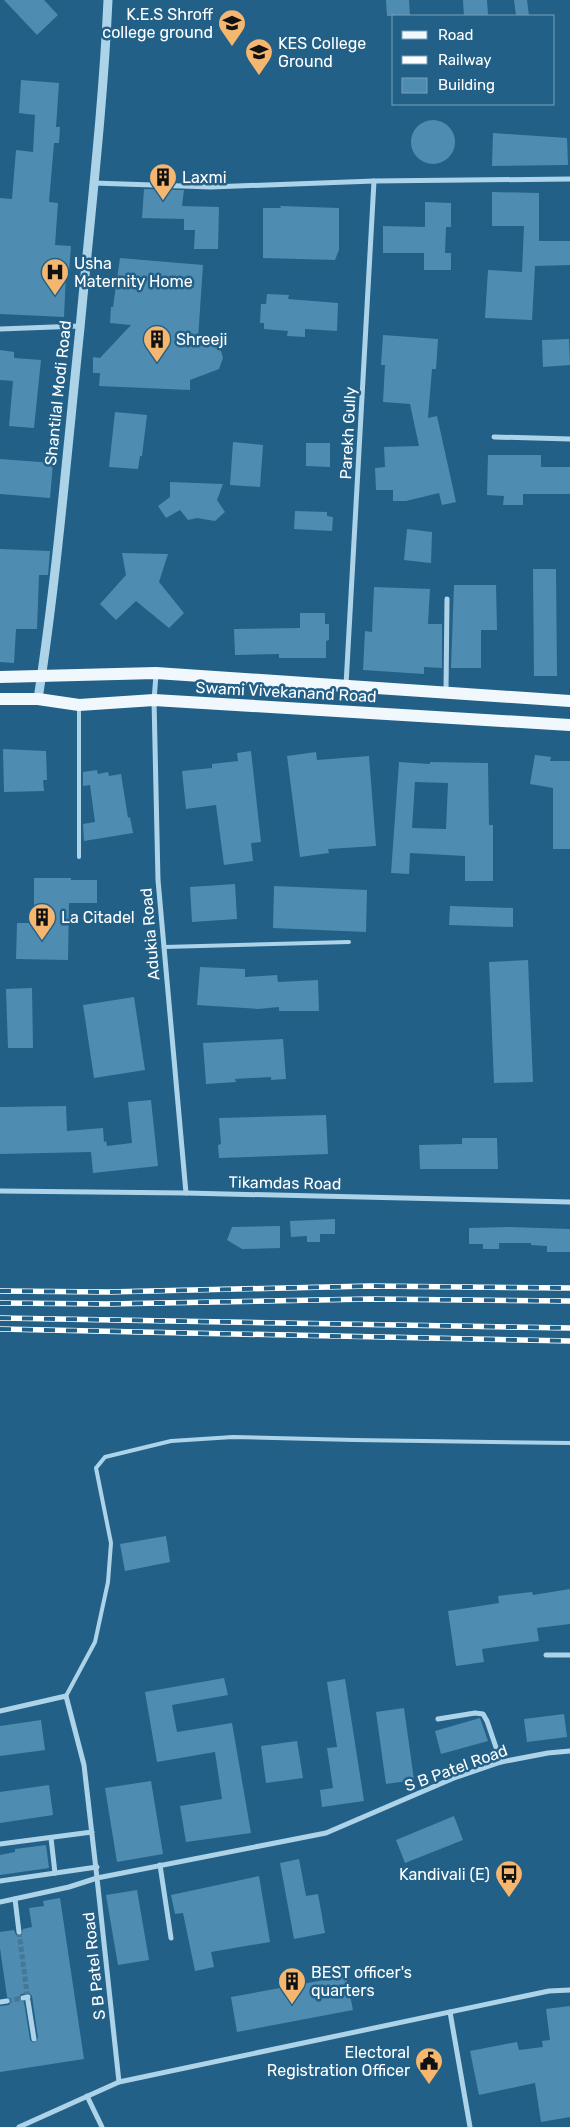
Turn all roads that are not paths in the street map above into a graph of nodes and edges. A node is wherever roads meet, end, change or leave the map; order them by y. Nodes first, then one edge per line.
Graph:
1 (108, 0) edge
2 (570, 179) edge
3 (374, 181) junction
4 (93, 182) junction
5 (80, 326) junction
6 (0, 329) edge
7 (494, 437) dead end
8 (570, 439) edge
9 (446, 600) dead end
10 (156, 673) junction
11 (42, 676) junction
12 (0, 677) edge
13 (346, 686) junction
14 (446, 693) junction
15 (0, 700) edge
16 (38, 700) junction
17 (154, 700) junction
18 (570, 701) edge
19 (79, 705) junction
20 (570, 725) edge
21 (79, 857) dead end
22 (349, 942) dead end
23 (164, 947) junction
24 (0, 1191) edge
25 (186, 1193) junction
26 (570, 1202) edge
27 (570, 1443) edge
28 (546, 1655) dead end
29 (570, 1655) edge
30 (66, 1696) junction
31 (0, 1711) edge
32 (438, 1719) dead end
33 (570, 1751) edge
34 (501, 1762) junction
35 (92, 1832) junction
36 (51, 1838) junction
37 (0, 1844) edge
38 (160, 1865) junction
39 (97, 1867) junction
40 (55, 1873) junction
41 (97, 1878) junction
42 (0, 1881) edge
43 (15, 1899) junction
44 (0, 1902) edge
45 (19, 1932) tunnel mouth
46 (171, 1938) dead end
47 (570, 1990) edge
48 (27, 1999) tunnel mouth
49 (7, 2000) tunnel mouth
50 (0, 2002) edge
51 (450, 2012) junction
52 (34, 2039) dead end
53 (119, 2082) junction
54 (88, 2096) junction
55 (19, 2127) edge
56 (102, 2127) edge
57 (470, 2127) edge

1 - 4 street, Shantilal Modi Road
2 - 3 street
3 - 4 street
3 - 13 street, Parekh Gully
4 - 5 street, Shantilal Modi Road
5 - 6 street
5 - 11 street, Shantilal Modi Road
7 - 8 street
9 - 14 street
10 - 11 main road, Swami Vivekanand Road
10 - 13 main road, Swami Vivekanand Road
10 - 17 street, Adukia Road
11 - 12 main road, Swami Vivekanand Road
11 - 16 street, Shantilal Modi Road
13 - 14 main road, Swami Vivekanand Road
14 - 18 main road, Swami Vivekanand Road
15 - 16 main road, Swami Vivekanand Road
16 - 19 main road, Swami Vivekanand Road
17 - 19 main road, Swami Vivekanand Road
17 - 20 main road, Swami Vivekanand Road
17 - 23 street, Adukia Road
19 - 21 lane
22 - 23 lane
23 - 25 street, Adukia Road
24 - 25 street, Tikamdas Road
25 - 26 street, Tikamdas Road
27 - 30 lane
28 - 29 street
30 - 31 street
30 - 35 street
32 - 34 street
33 - 34 street, S B Patel Road
34 - 38 street, S B Patel Road
35 - 36 street
35 - 39 street
36 - 37 street
36 - 40 street
38 - 41 street, S B Patel Road
38 - 46 street
39 - 40 street
39 - 41 street
40 - 42 street
41 - 43 street
41 - 53 street, S B Patel Road
43 - 44 street
43 - 45 street
47 - 51 street
48 - 52 street
49 - 50 street
51 - 53 street
51 - 57 street
53 - 54 street
54 - 55 street
54 - 56 street

